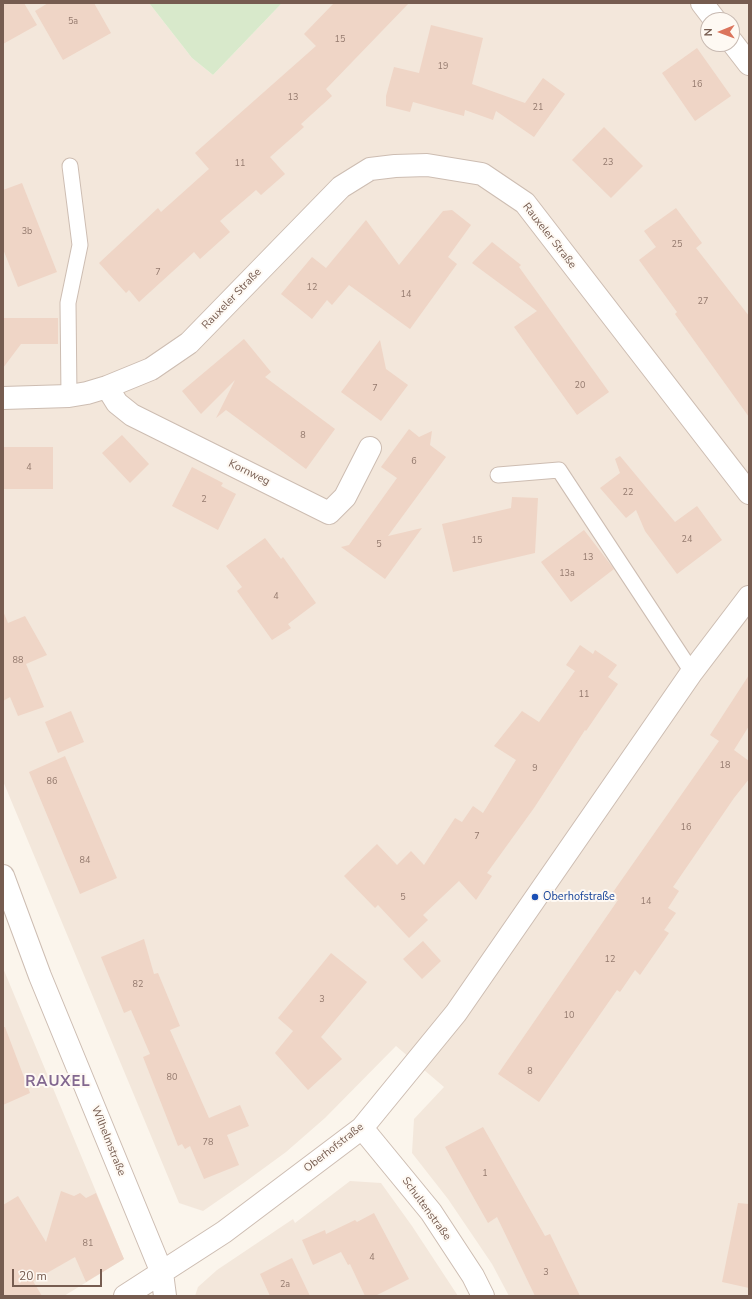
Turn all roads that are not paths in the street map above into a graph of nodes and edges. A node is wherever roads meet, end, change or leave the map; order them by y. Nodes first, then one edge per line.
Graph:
1 (702, 3) edge
2 (709, 12) edge
3 (740, 52) edge
4 (749, 64) edge
5 (70, 166) dead end
6 (107, 387) junction
7 (69, 396) junction
8 (3, 398) edge
9 (370, 448) dead end
10 (498, 475) dead end
11 (749, 493) edge
12 (749, 597) edge
13 (692, 672) junction
14 (3, 876) edge
15 (362, 1128) junction
16 (162, 1273) junction
17 (125, 1296) edge
18 (165, 1296) edge
19 (483, 1296) edge

1 - 2 street
3 - 4 street
5 - 7 lane
6 - 7 street, Rauxeler Straße
6 - 9 street, Kornweg
6 - 11 street, Rauxeler Straße
7 - 8 street, Rauxeler Straße
10 - 13 lane
12 - 13 street, Oberhofstraße
13 - 15 street, Oberhofstraße
14 - 16 street, Wilhelmstraße
15 - 16 street, Oberhofstraße
15 - 19 street, Schultenstraße
16 - 17 street, Oberhofstraße
16 - 18 street, Wilhelmstraße

